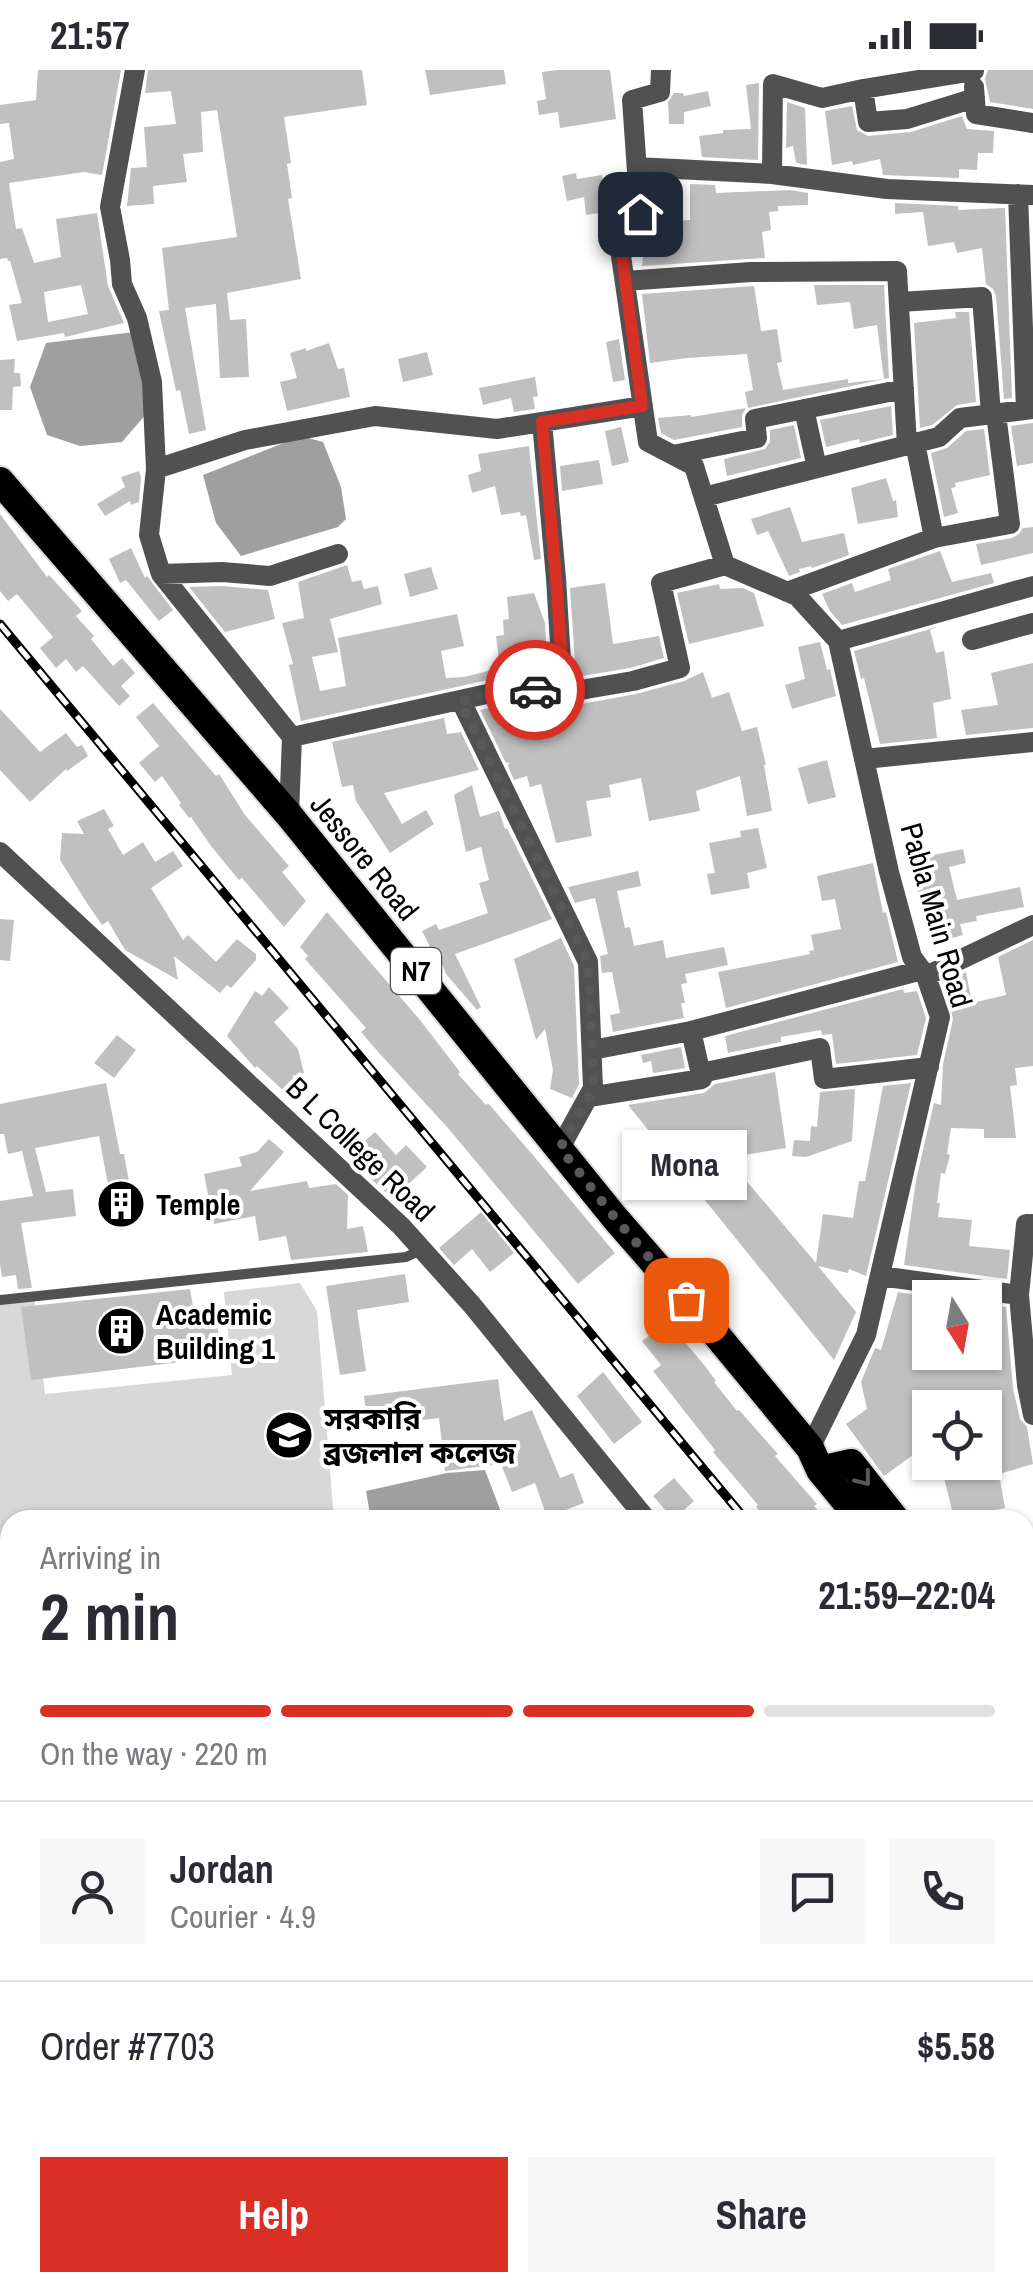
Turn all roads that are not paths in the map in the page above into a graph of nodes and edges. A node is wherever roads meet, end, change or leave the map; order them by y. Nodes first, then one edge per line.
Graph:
1 (135, 70) edge
2 (661, 70) edge
3 (974, 71) edge
4 (864, 88) junction
5 (975, 98) junction
6 (1033, 122) edge
7 (636, 167) junction
8 (772, 174) junction
9 (1025, 194) edge
10 (625, 281) junction
11 (898, 302) junction
12 (904, 389) junction
13 (642, 406) junction
14 (804, 409) junction
15 (1029, 410) edge
16 (994, 414) junction
17 (542, 422) junction
18 (911, 444) junction
19 (673, 455) junction
20 (817, 468) junction
21 (156, 469) junction
22 (0, 481) edge
23 (704, 497) junction
24 (934, 538) junction
25 (338, 554) dead end
26 (725, 564) junction
27 (162, 574) junction
28 (1033, 586) edge
29 (787, 592) junction
30 (1033, 624) edge
31 (972, 640) dead end
32 (838, 641) junction
33 (564, 693) junction
34 (460, 701) junction
35 (292, 738) junction
36 (1033, 742) edge
37 (864, 759) junction
38 (288, 814) junction
39 (0, 852) edge
40 (1033, 925) edge
41 (924, 973) junction
42 (691, 1031) junction
43 (592, 1050) junction
44 (929, 1067) junction
45 (701, 1074) junction
46 (589, 1098) junction
47 (560, 1148) junction
48 (1033, 1224) edge
49 (422, 1249) junction
50 (880, 1276) junction
51 (1019, 1296) junction
52 (0, 1300) edge
53 (1033, 1415) edge
54 (815, 1459) junction
55 (639, 1510) edge
56 (854, 1510) edge
57 (888, 1510) edge

1 - 21 street
2 - 7 street
3 - 4 street
3 - 5 street
4 - 5 street
4 - 8 street
5 - 6 street
7 - 8 street
7 - 10 street
8 - 9 street
9 - 15 street
10 - 11 street
10 - 13 street
11 - 12 street
11 - 16 street
12 - 14 street
12 - 18 street
13 - 17 street
13 - 19 street
14 - 19 street
14 - 20 street
15 - 16 street
16 - 18 street
16 - 24 street
17 - 21 street
17 - 33 street
18 - 20 street
18 - 24 street
19 - 23 street
20 - 23 street
21 - 27 street
22 - 38 highway, Jessore Road / N7
23 - 26 street
24 - 29 street
25 - 27 street
26 - 29 street, Pabla Main Road
26 - 33 street
27 - 35 street
28 - 32 street
29 - 32 street, Pabla Main Road
30 - 31 street
32 - 37 street, Pabla Main Road
33 - 34 street
34 - 35 street
34 - 43 street
35 - 38 street
36 - 37 street
37 - 41 street, Pabla Main Road
38 - 47 highway, Jessore Road / N7
39 - 49 street, B L College Road
40 - 41 street
41 - 42 street
41 - 44 street, Pabla Main Road
42 - 43 street
42 - 45 street
43 - 46 street
44 - 45 street
44 - 50 street, Pabla Main Road
45 - 46 street
46 - 47 street
47 - 54 highway, Jessore Road / N7
48 - 51 street
49 - 52 lane
49 - 55 street, B L College Road
50 - 51 street
50 - 54 street, Pabla Main Road
51 - 53 street
54 - 56 highway, Jessore Road / N7
54 -> 57 highway

